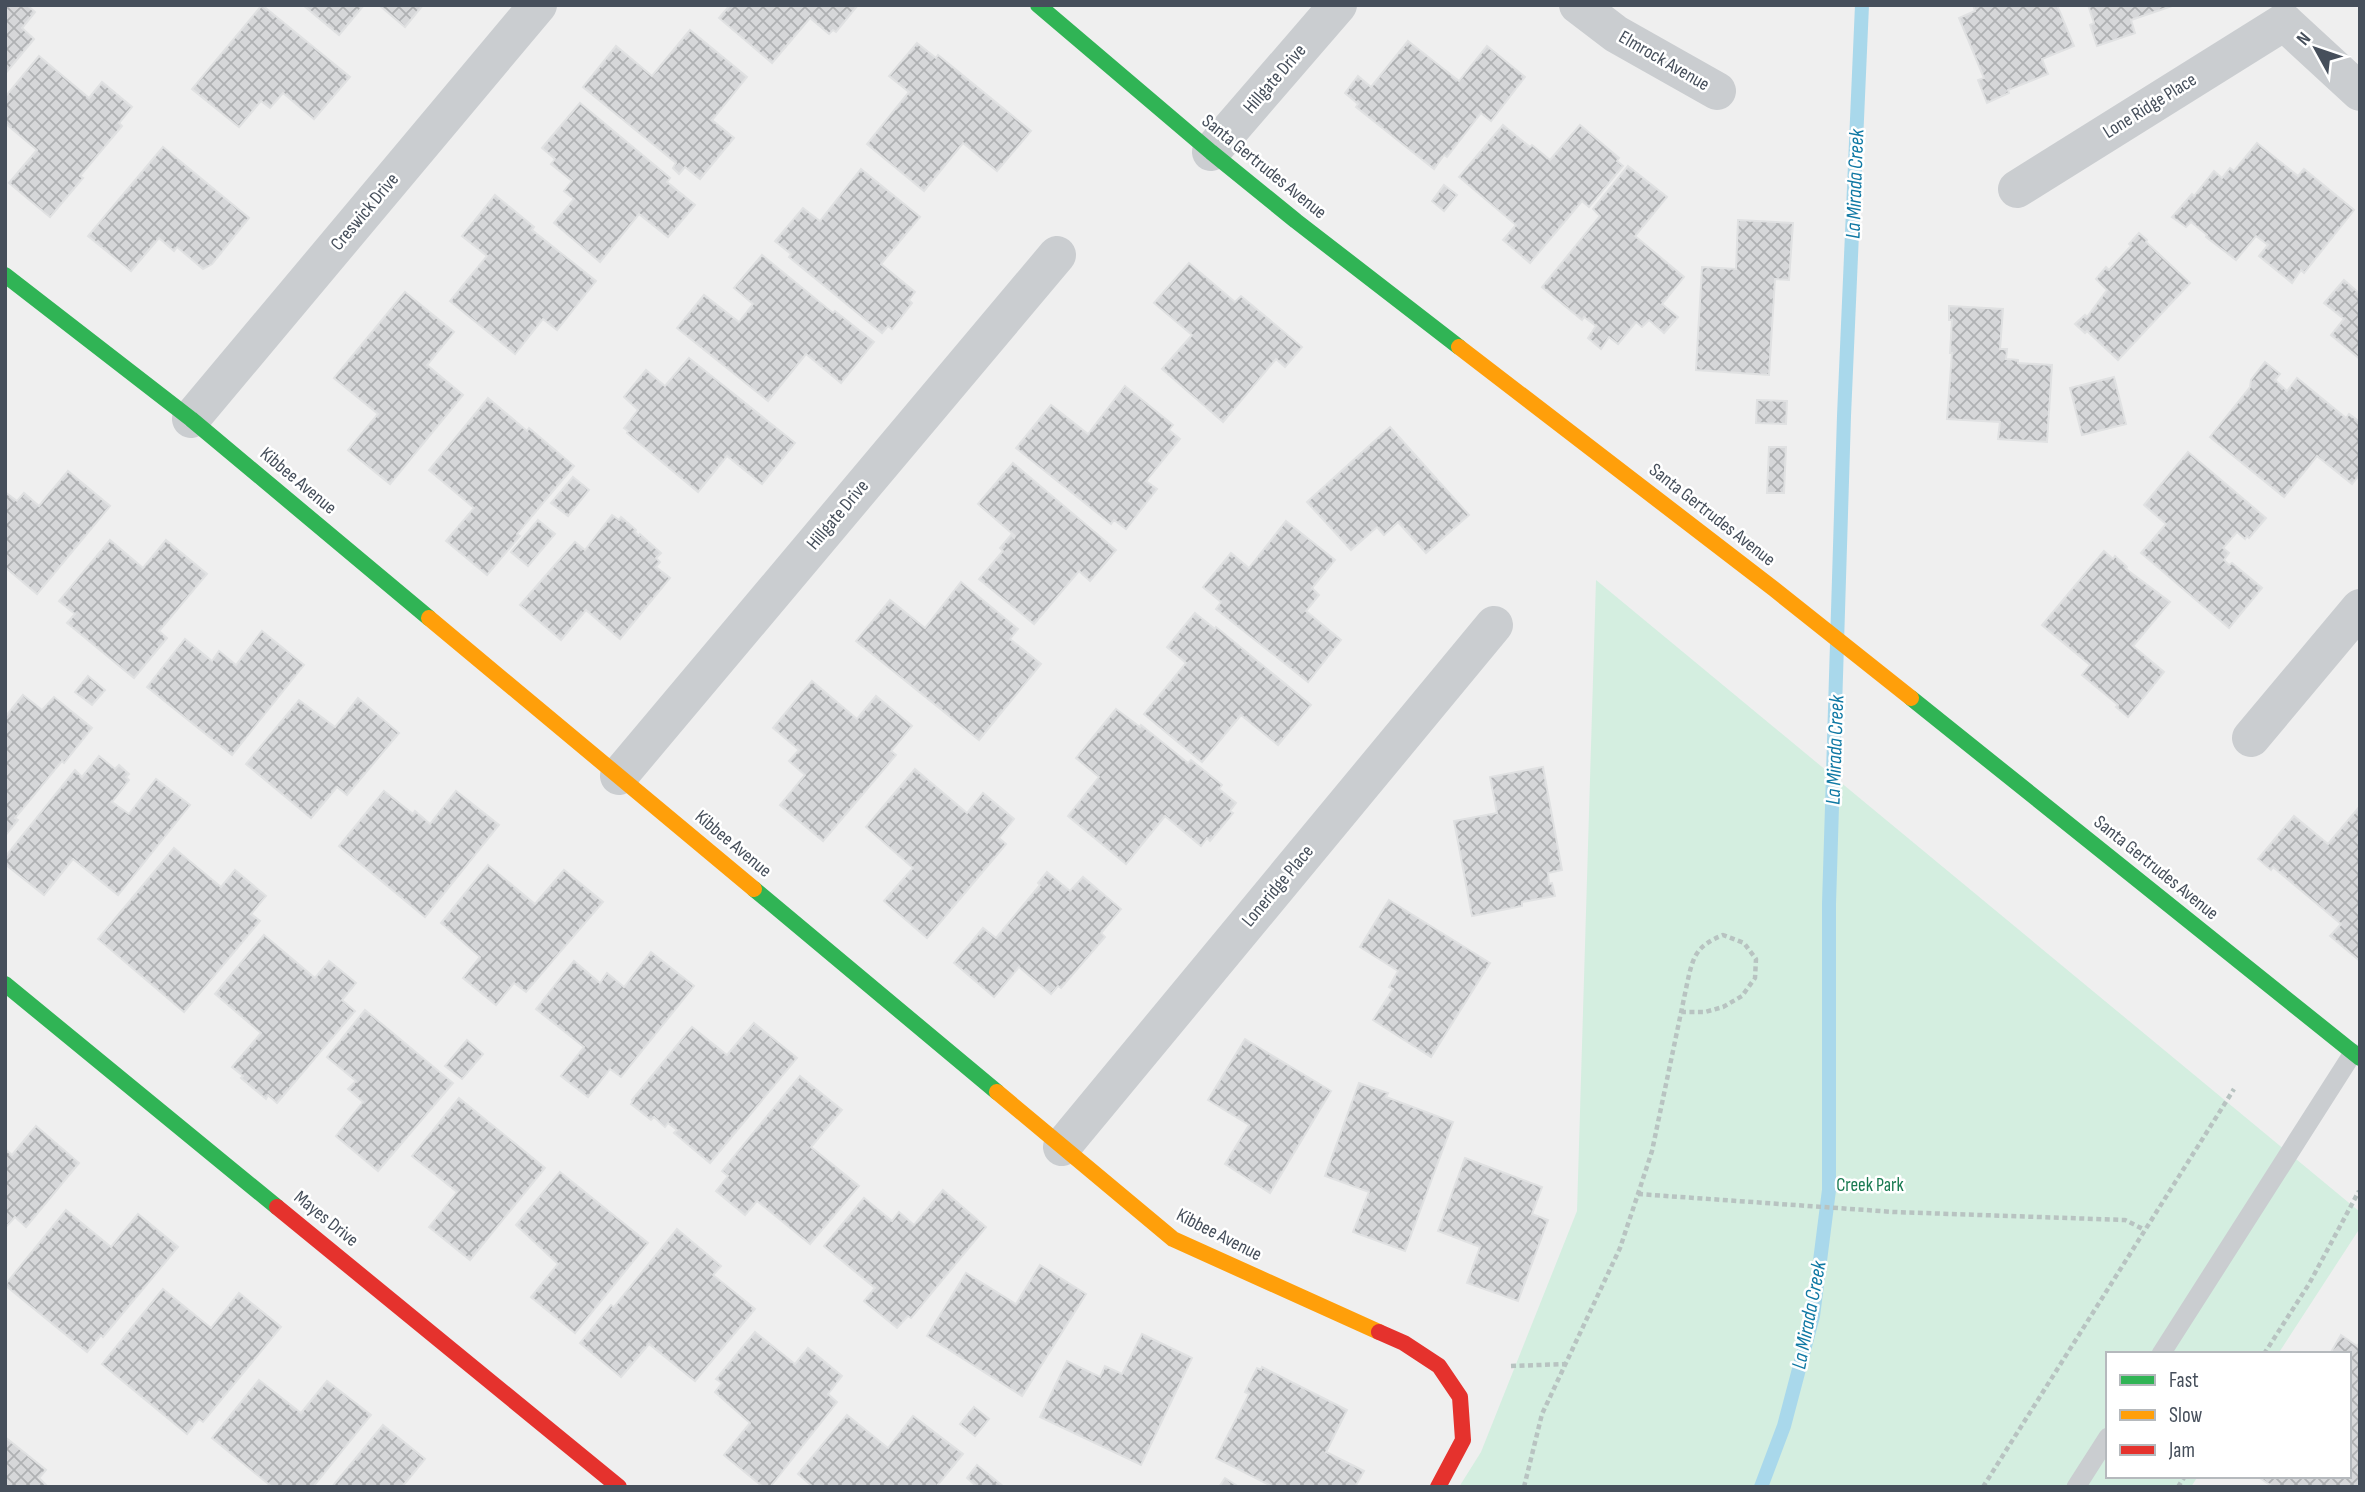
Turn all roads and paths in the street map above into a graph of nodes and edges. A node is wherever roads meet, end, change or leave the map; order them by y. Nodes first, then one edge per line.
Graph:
1 (538, 5) edge
2 (1038, 5) edge
3 (1338, 5) edge
4 (1578, 5) edge
5 (2281, 14) edge
6 (1717, 90) dead end
7 (2360, 92) edge
8 (1211, 152) junction
9 (2017, 189) dead end
10 (1057, 255) dead end
11 (5, 275) edge
12 (191, 419) junction
13 (2360, 608) edge
14 (1494, 625) dead end
15 (2251, 738) dead end
16 (619, 776) junction
17 (5, 984) edge
18 (1681, 1012) junction
19 (2357, 1055) edge
20 (2234, 1088) dead end
21 (1062, 1147) junction
22 (2359, 1191) edge
23 (1638, 1194) junction
24 (2145, 1230) junction
25 (2162, 1352) edge
26 (2264, 1352) edge
27 (1566, 1364) junction
28 (1511, 1366) dead end
29 (2106, 1440) edge
30 (619, 1487) edge
31 (1438, 1487) edge
32 (1524, 1487) edge
33 (1983, 1487) edge
34 (2076, 1487) edge

1 - 12 street, Creswick Drive
2 - 8 street, Santa Gertrudes Avenue
3 - 8 street, Hillgate Drive
4 - 6 street, Elmrock Avenue
5 - 7 street
5 - 9 street, Lone Ridge Place
8 - 19 street, Santa Gertrudes Avenue
10 - 16 street, Hillgate Drive
11 - 12 street, Kibbee Avenue
12 - 16 street, Kibbee Avenue
13 - 15 street
14 - 21 street, Loneridge Place
16 - 21 street, Kibbee Avenue
17 - 30 street, Mayes Drive
18 - 18 path
18 - 23 path
19 - 25 lane
20 - 24 path
21 - 31 street, Kibbee Avenue
22 - 26 path
23 - 24 path
23 - 27 path
24 - 33 path
27 - 28 path
27 - 32 path
29 - 34 lane

